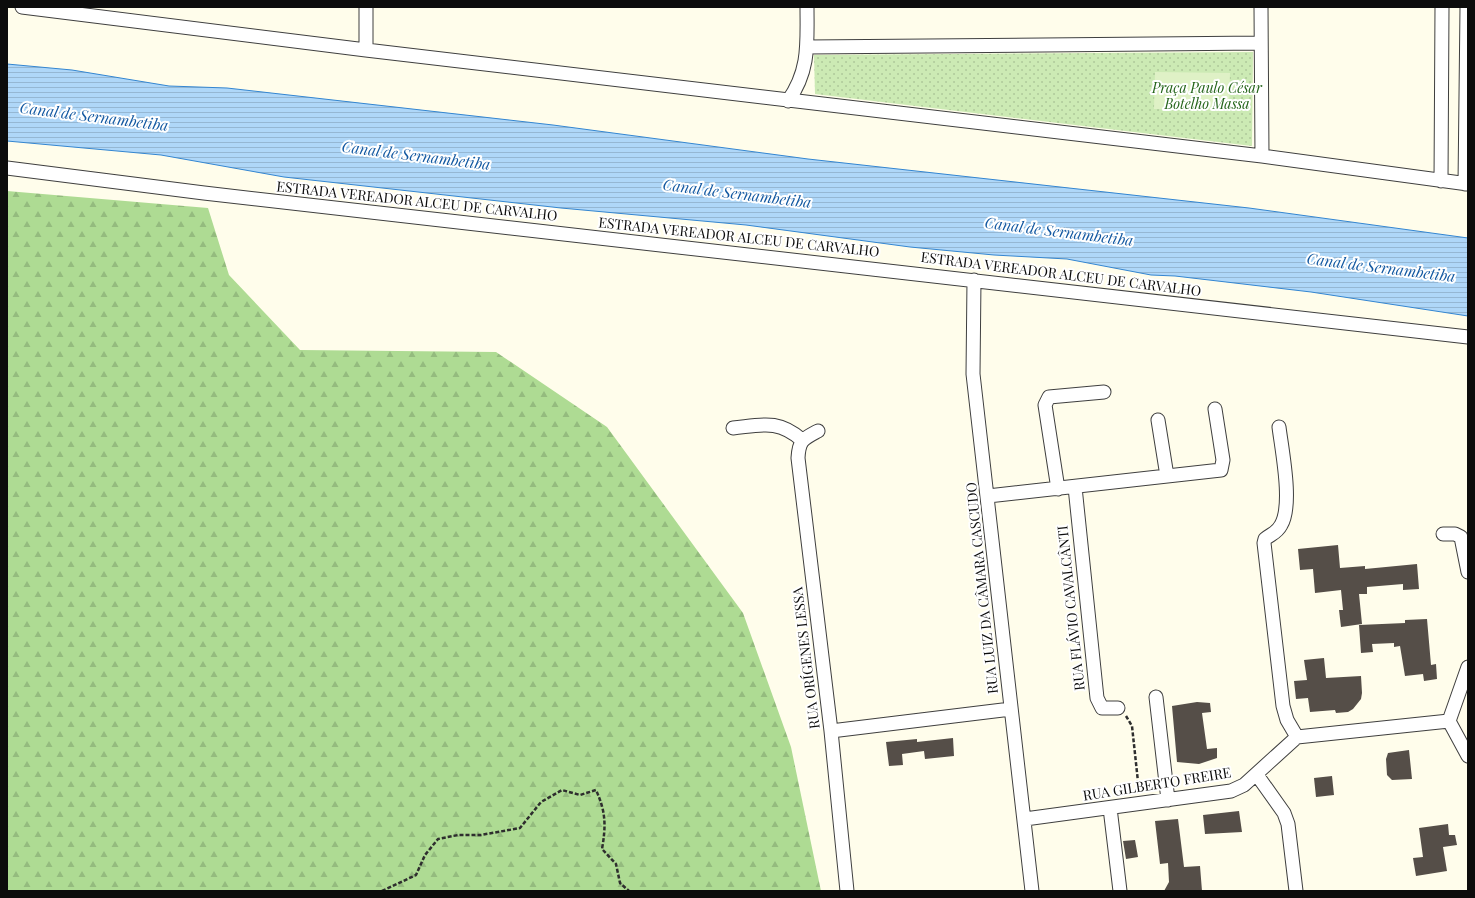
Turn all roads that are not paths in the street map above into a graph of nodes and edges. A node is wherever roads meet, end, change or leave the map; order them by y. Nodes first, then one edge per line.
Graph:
1 (22, 7) edge
2 (366, 7) edge
3 (807, 7) edge
4 (1261, 7) edge
5 (1442, 7) edge
6 (1467, 7) edge
7 (1261, 43) junction
8 (807, 47) junction
9 (366, 50) junction
10 (788, 101) junction
11 (1262, 156) junction
12 (7, 168) edge
13 (1441, 181) junction
14 (1466, 184) edge
15 (974, 280) junction
16 (1468, 337) edge
17 (1104, 392) dead end
18 (1215, 409) dead end
19 (1158, 420) dead end
20 (1279, 427) dead end
21 (733, 428) dead end
22 (818, 431) dead end
23 (802, 440) junction
24 (1167, 476) junction
25 (1075, 487) junction
26 (1058, 489) junction
27 (988, 496) junction
28 (1443, 534) dead end
29 (1468, 572) edge
30 (1468, 667) edge
31 (1156, 697) dead end
32 (1118, 708) road end
33 (1011, 709) junction
34 (1449, 721) junction
35 (831, 730) junction
36 (1297, 736) junction
37 (1468, 756) edge
38 (1257, 774) junction
39 (1168, 800) junction
40 (1110, 808) junction
41 (1025, 819) junction
42 (847, 891) edge
43 (1032, 891) edge
44 (1120, 891) edge
45 (1296, 891) edge

1 - 9 street
2 - 9 street
3 - 8 street
4 - 7 street
5 - 13 street
6 - 14 street
7 - 8 street
7 - 11 street
8 - 10 street
9 - 10 street
10 - 11 street
11 - 13 street
12 - 15 street, ESTRADA VEREADOR ALCEU DE CARVALHO
13 - 14 street
15 - 16 street, ESTRADA VEREADOR ALCEU DE CARVALHO
15 - 27 street, RUA LUIZ DA CÂMARA CASCUDO
17 - 26 street
18 - 24 street
19 - 24 street
20 - 36 street
21 - 23 street
22 - 23 street
23 - 35 street, RUA ORÍGENES LESSA
24 - 25 street
25 - 26 street
25 - 32 street, RUA FLÁVIO CAVALCÂNTI
26 - 27 street
27 - 33 street, RUA LUIZ DA CÂMARA CASCUDO
28 - 29 street
30 - 34 street
31 - 39 street
33 - 35 street
33 - 41 street, RUA LUIZ DA CÂMARA CASCUDO
34 - 36 street
34 - 37 street
35 - 42 street, RUA ORÍGENES LESSA
36 - 38 street, RUA GILBERTO FREIRE
38 - 39 street, RUA GILBERTO FREIRE
38 - 45 street
39 - 40 street, RUA GILBERTO FREIRE
40 - 41 street, RUA GILBERTO FREIRE
40 - 44 street
41 - 43 street, RUA LUIZ DA CÂMARA CASCUDO

